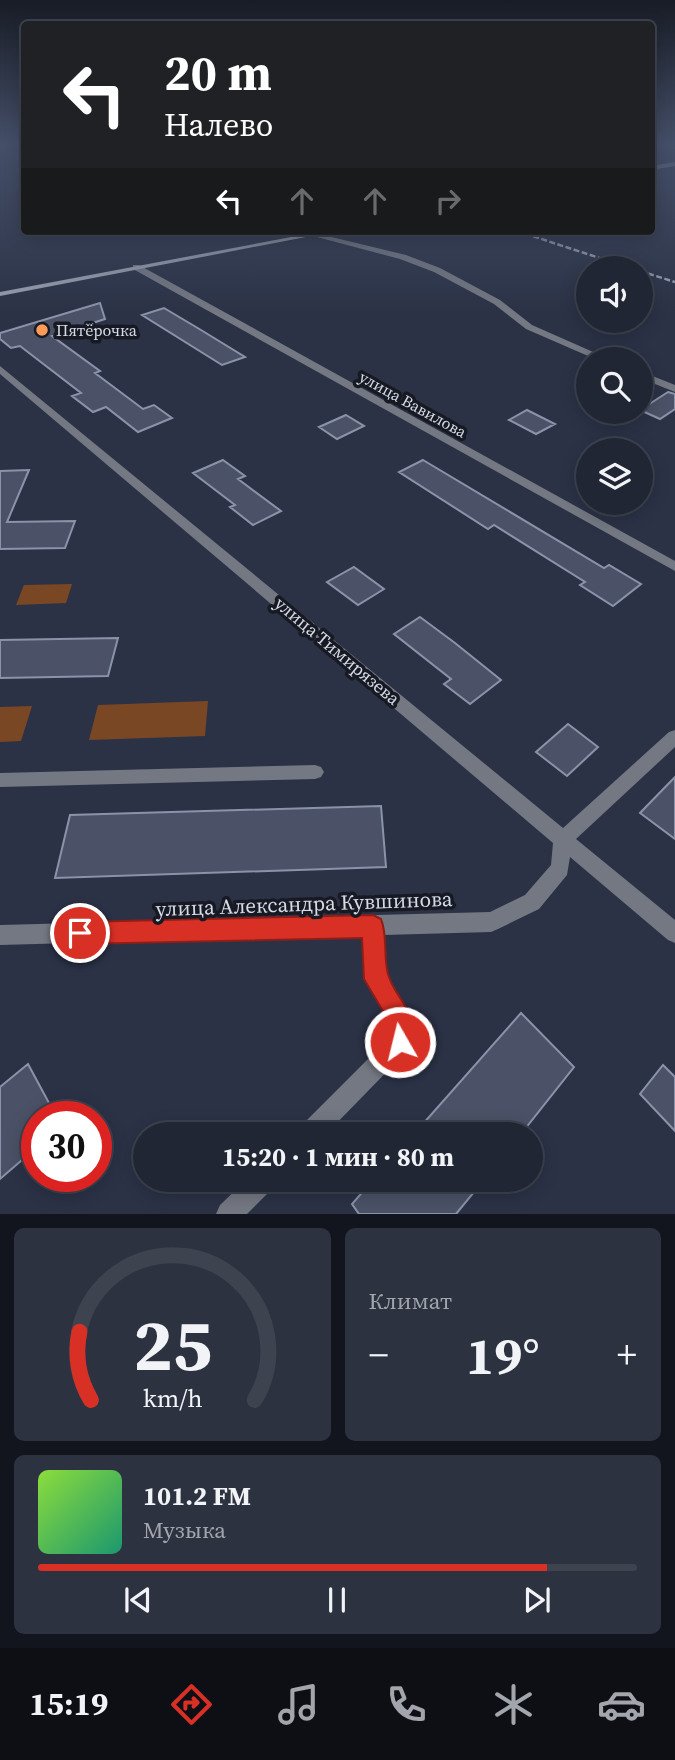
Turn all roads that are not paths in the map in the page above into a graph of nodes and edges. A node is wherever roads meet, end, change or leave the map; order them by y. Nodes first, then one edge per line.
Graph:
1 (315, 235) joint
2 (136, 267) junction
3 (0, 294) edge
4 (576, 347) edge
5 (0, 369) edge
6 (653, 380) edge
7 (675, 389) edge
8 (675, 567) edge
9 (675, 737) edge
10 (315, 772) dead end
11 (0, 780) edge
12 (563, 839) junction
13 (373, 926) junction
14 (675, 933) edge
15 (0, 935) edge
16 (321, 1122) edge
17 (251, 1192) edge
18 (229, 1214) edge

1 - 2 main road
1 - 4 street
2 - 3 main road
2 - 8 street, улица Вавилова
5 - 12 street, улица Тимирязева
6 - 7 street
9 - 12 street
10 - 11 street
12 - 13 street, улица Александра Кувшинова
12 - 14 street, улица Тимирязева
13 - 15 street, улица Александра Кувшинова
13 - 16 street
17 - 18 street

